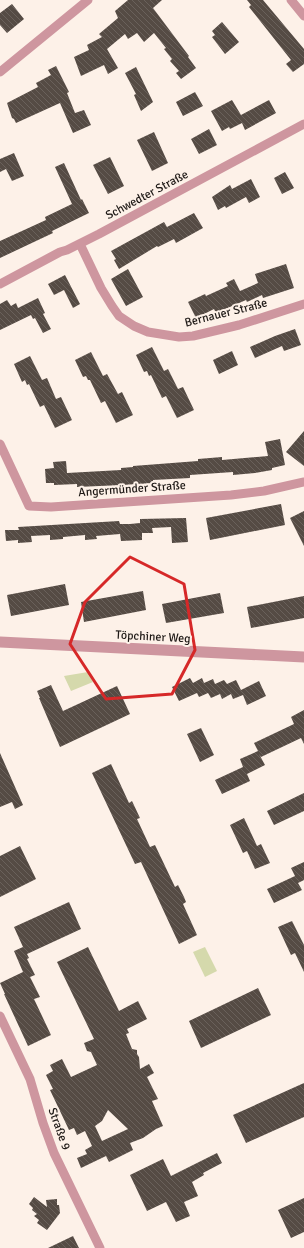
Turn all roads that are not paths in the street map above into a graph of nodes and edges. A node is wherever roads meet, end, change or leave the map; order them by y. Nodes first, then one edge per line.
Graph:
1 (88, 0) edge
2 (291, 0) edge
3 (304, 16) edge
4 (0, 72) edge
5 (304, 124) edge
6 (80, 244) junction
7 (0, 284) edge
8 (304, 304) edge
9 (0, 444) edge
10 (304, 482) edge
11 (0, 642) edge
12 (304, 657) edge
13 (0, 1016) edge
14 (100, 1248) edge

1 - 4 street
2 - 3 street
5 - 6 street, Schwedter Straße
6 - 7 street, Schwedter Straße
6 - 8 street, Bernauer Straße
9 - 10 street, Angermünder Straße
11 - 12 street, Töpchiner Weg
13 - 14 street, Straße 9

